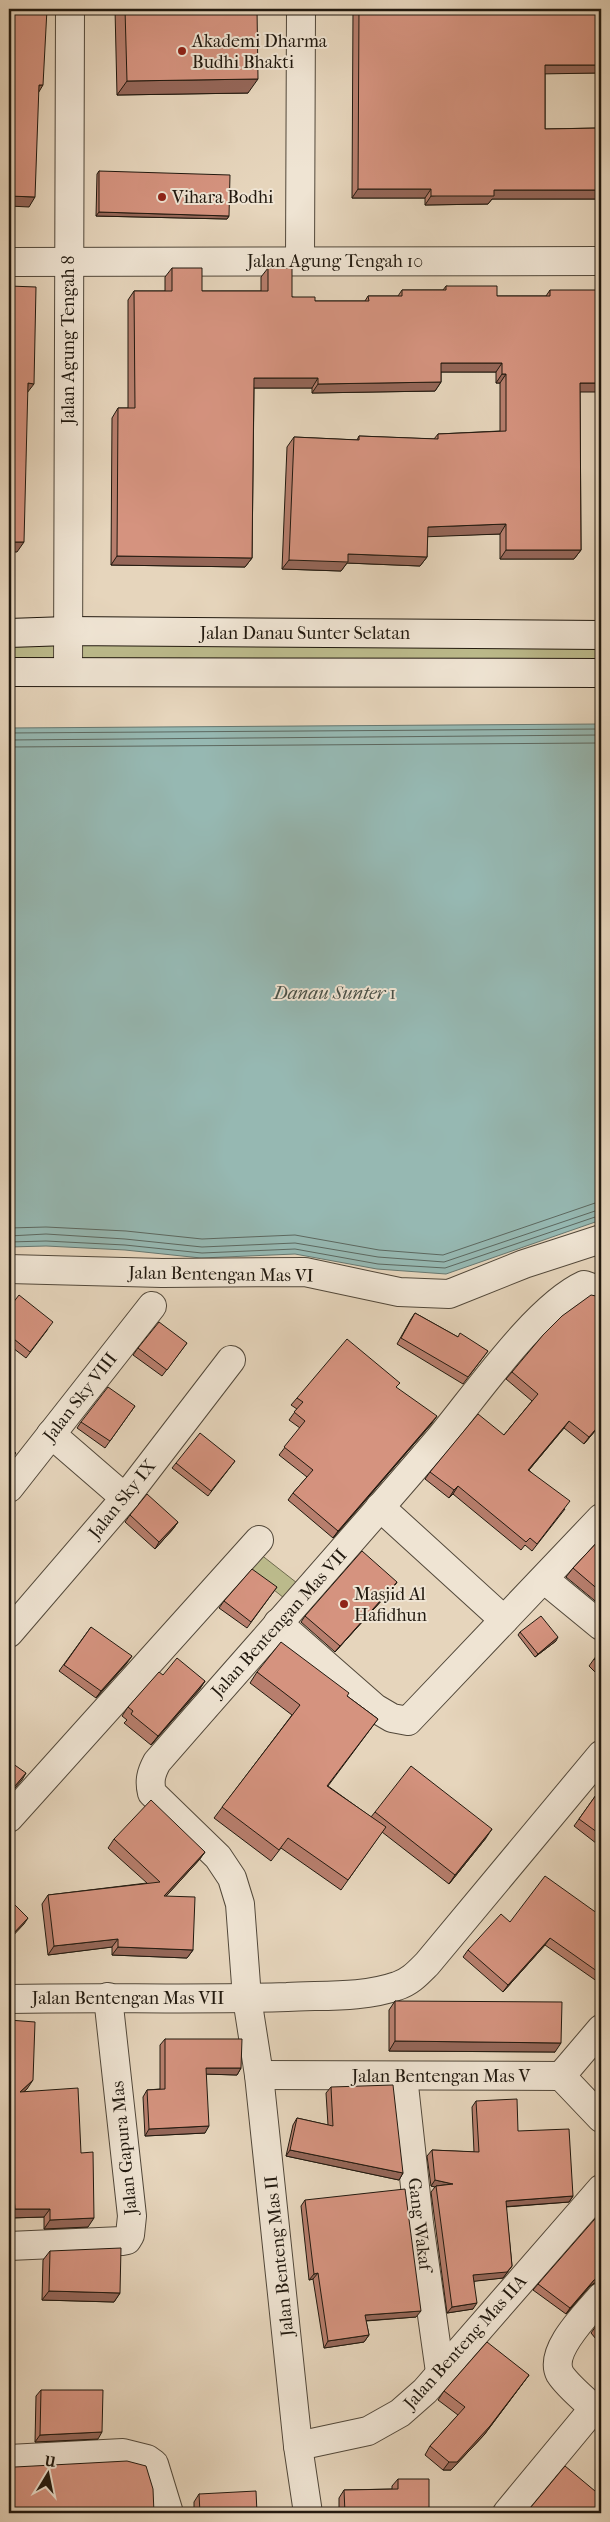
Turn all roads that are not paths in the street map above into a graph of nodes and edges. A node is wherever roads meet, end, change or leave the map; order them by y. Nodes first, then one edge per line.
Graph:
1 (70, 9) edge
2 (301, 9) edge
3 (601, 261) edge
4 (9, 262) edge
5 (68, 262) junction
6 (300, 262) junction
7 (68, 631) junction
8 (9, 633) edge
9 (601, 635) edge
10 (68, 671) junction
11 (9, 672) edge
12 (601, 673) edge
13 (601, 1239) edge
14 (9, 1269) edge
15 (592, 1288) edge
16 (152, 1306) dead end
17 (231, 1360) dead end
18 (51, 1434) junction
19 (9, 1488) edge
20 (125, 1498) junction
21 (380, 1507) junction
22 (601, 1518) edge
23 (259, 1540) dead end
24 (545, 1580) junction
25 (504, 1620) junction
26 (278, 1623) junction
27 (601, 1626) edge
28 (9, 1633) edge
29 (601, 1755) edge
30 (9, 1818) edge
31 (108, 1997) junction
32 (247, 1998) junction
33 (9, 1999) edge
34 (601, 2029) edge
35 (259, 2075) junction
36 (403, 2076) junction
37 (561, 2076) junction
38 (601, 2118) edge
39 (601, 2189) edge
40 (9, 2246) edge
41 (601, 2298) edge
42 (440, 2372) junction
43 (598, 2412) edge
44 (298, 2446) junction
45 (9, 2459) edge
46 (169, 2513) edge
47 (308, 2513) edge
48 (507, 2513) edge

1 - 5 street, Jalan Agung Tengah 8
2 - 6 street
3 - 6 street, Jalan Agung Tengah 10
4 - 5 street, Jalan Agung Tengah 10
5 - 6 street, Jalan Agung Tengah 10
5 - 7 street, Jalan Agung Tengah 8
7 - 8 street, Jalan Danau Sunter Selatan
7 - 9 street, Jalan Danau Sunter Selatan
7 - 10 street, Jalan Agung Tengah 8
10 - 11 street
10 - 12 street
13 - 14 street, Jalan Bentengan Mas VI
15 - 21 street, Jalan Bentengan Mas VII
16 - 18 street, Jalan Sky VIII
17 - 20 street, Jalan Sky IX
18 - 19 street, Jalan Sky VIII
18 - 20 street
20 - 28 street, Jalan Sky IX
21 - 25 street
21 - 26 street, Jalan Bentengan Mas VII
22 - 24 street
23 - 30 street
24 - 25 street
24 - 27 street
25 - 26 street
26 - 32 street, Jalan Bentengan Mas VII
29 - 32 street, Jalan Bentengan Mas VII
31 - 32 street, Jalan Bentengan Mas VII
31 - 33 street, Jalan Bentengan Mas VII
31 - 40 street, Jalan Gapura Mas
32 - 35 street, Jalan Benteng Mas II
34 - 37 street
35 - 36 street, Jalan Bentengan Mas V
35 - 44 street, Jalan Benteng Mas II
36 - 37 street, Jalan Bentengan Mas V
36 - 42 street, Gang Wakaf
37 - 38 street
39 - 42 street, Jalan Benteng Mas IIA
41 - 43 street
42 - 44 street, Jalan Benteng Mas IIA
43 - 48 street
44 - 47 street, Jalan Benteng Mas II
45 - 46 street

